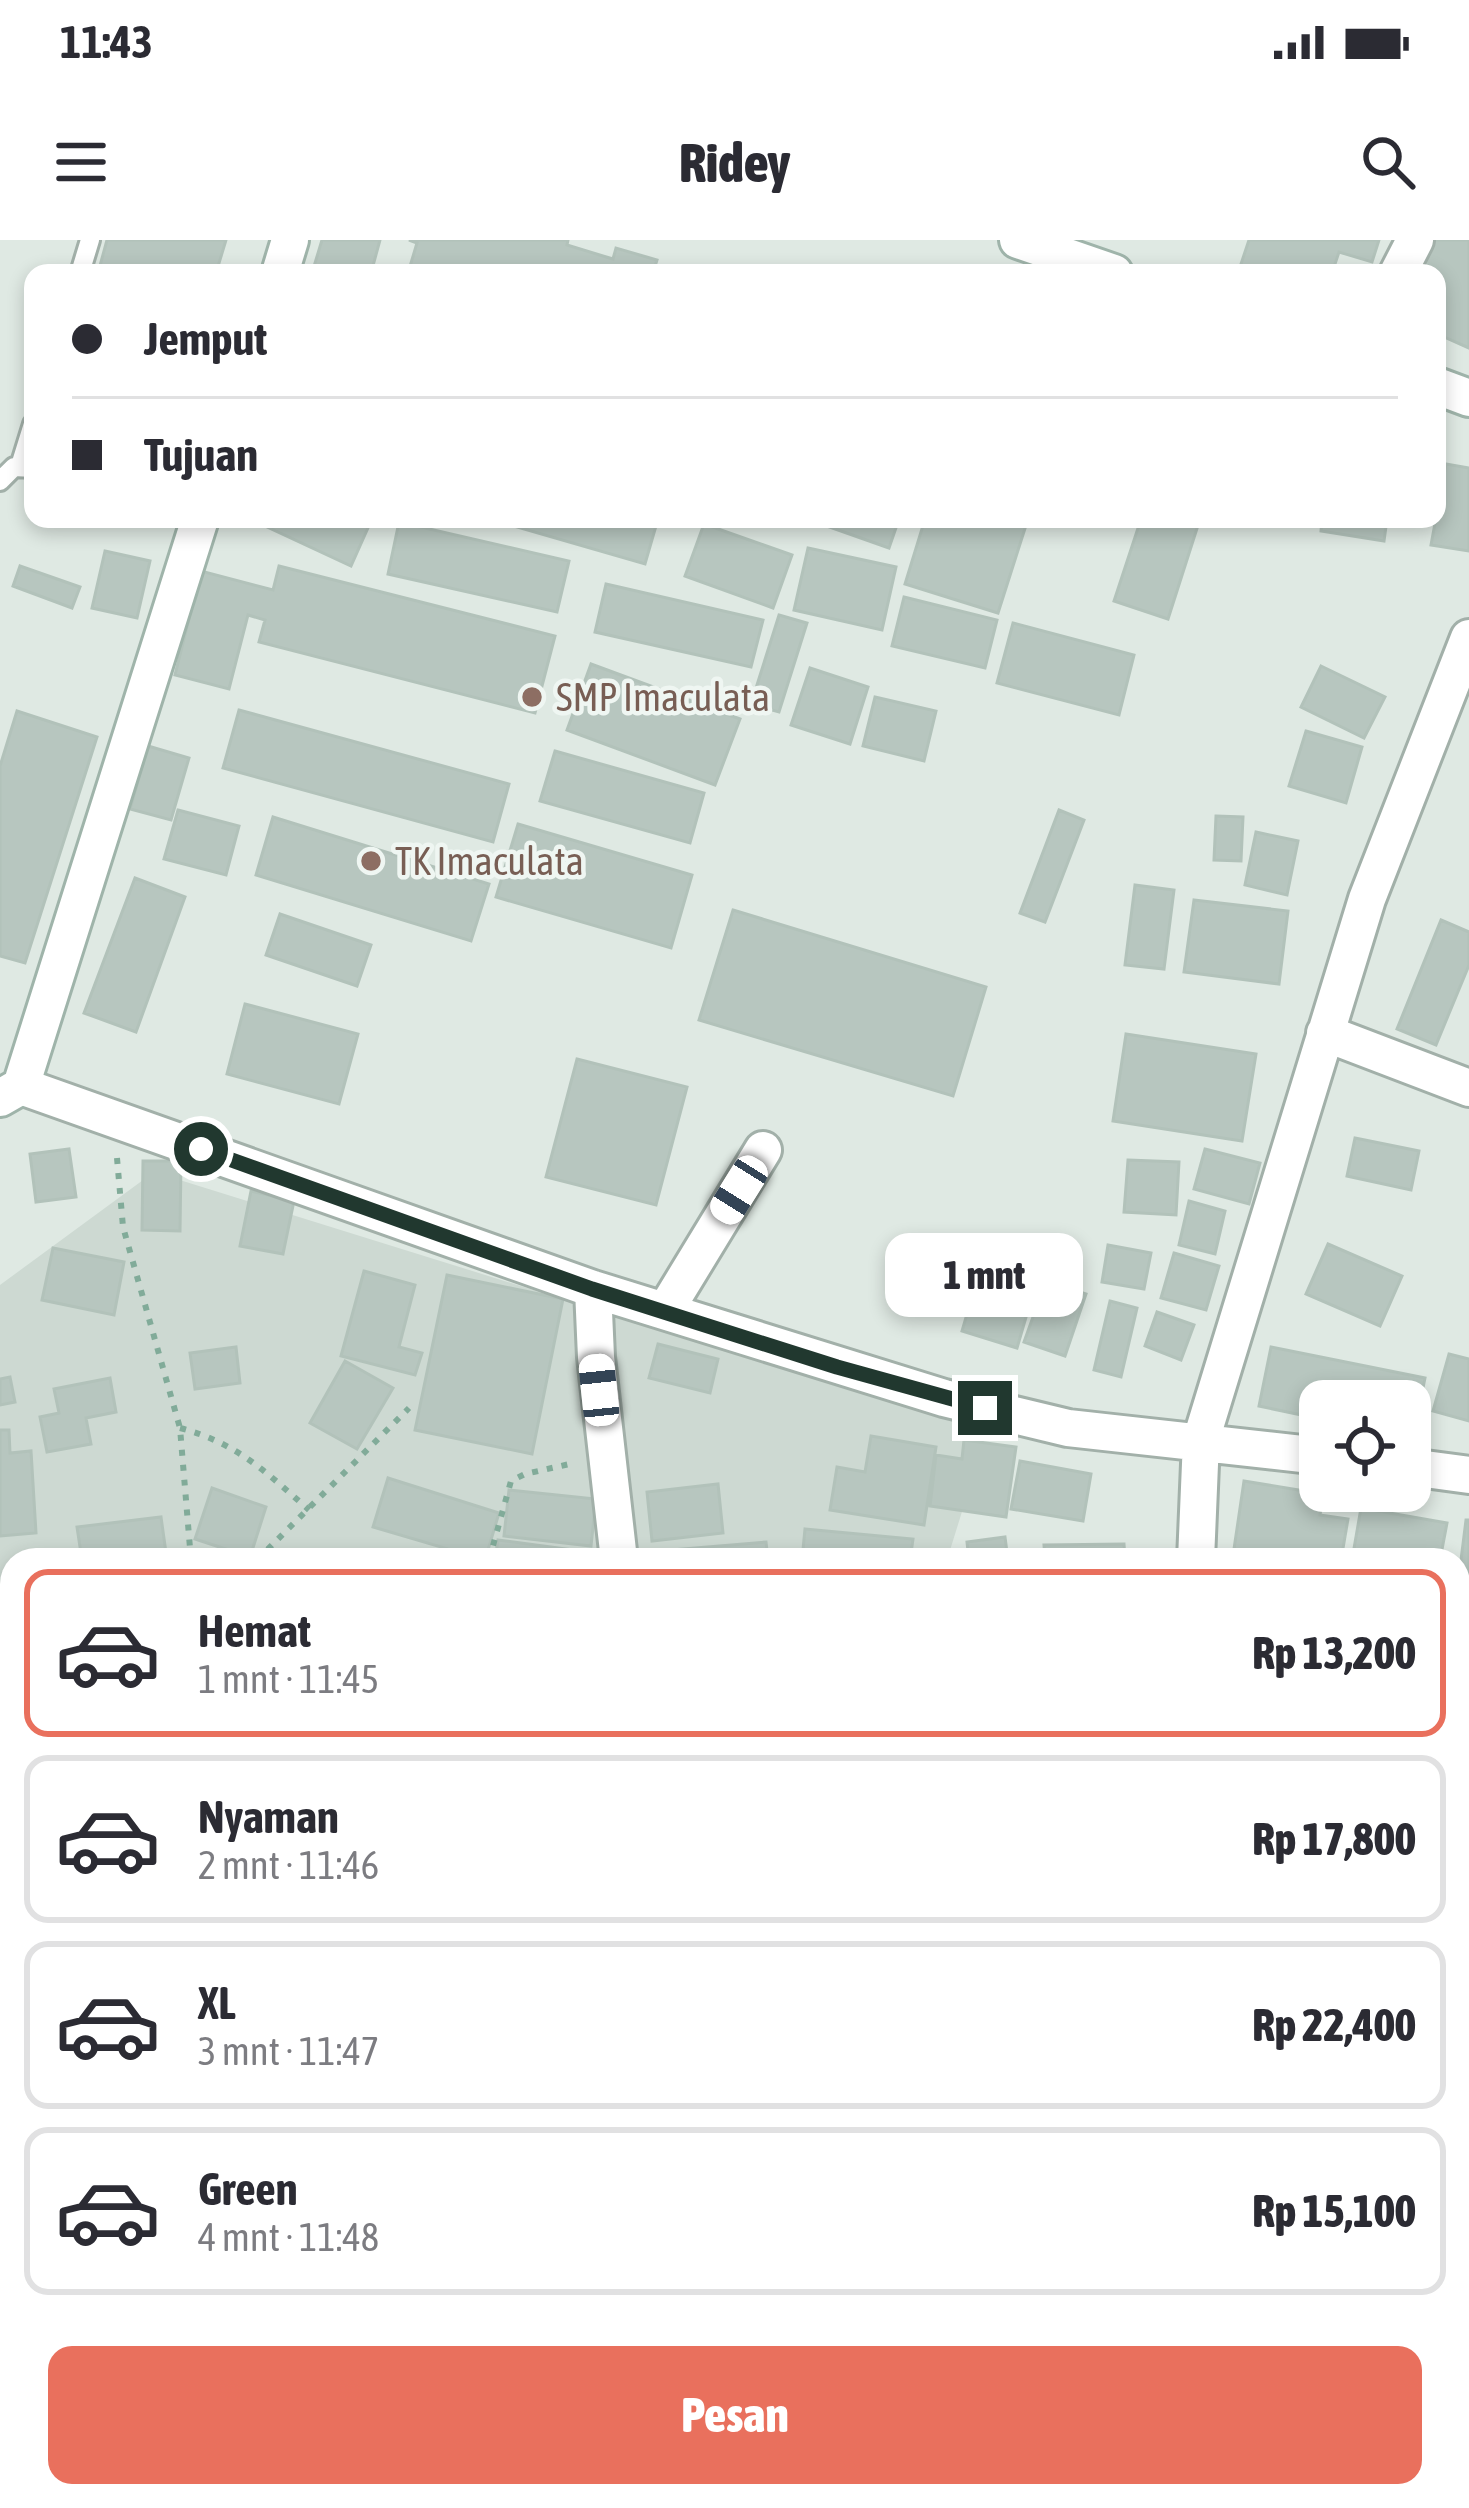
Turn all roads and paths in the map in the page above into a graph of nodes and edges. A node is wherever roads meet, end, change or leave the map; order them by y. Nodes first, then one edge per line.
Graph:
1 (1018, 240) edge
2 (1088, 264) edge
3 (188, 528) edge
4 (1469, 638) edge
5 (1325, 1033) junction
6 (1469, 1088) edge
7 (10, 1092) edge
8 (114, 1118) junction
9 (764, 1150) dead end
10 (592, 1289) junction
11 (665, 1311) junction
12 (409, 1408) dead end
13 (180, 1428) junction
14 (1201, 1440) junction
15 (1299, 1453) edge
16 (606, 1455) junction
17 (1431, 1470) edge
18 (1469, 1475) edge
19 (309, 1510) junction
20 (190, 1548) edge
21 (269, 1548) edge
22 (492, 1548) edge
23 (618, 1548) edge
24 (1196, 1548) edge

1 - 2 street
3 - 7 street
4 - 5 street
5 - 6 street
5 - 14 street
7 - 8 street
8 - 10 street
8 - 13 path
9 - 11 street
10 - 11 street
10 - 16 street
11 - 14 street
12 - 19 path
13 - 19 path
13 - 20 path
14 - 15 street
14 - 24 street
16 - 22 path
16 - 23 street
17 - 18 street
19 - 21 path

